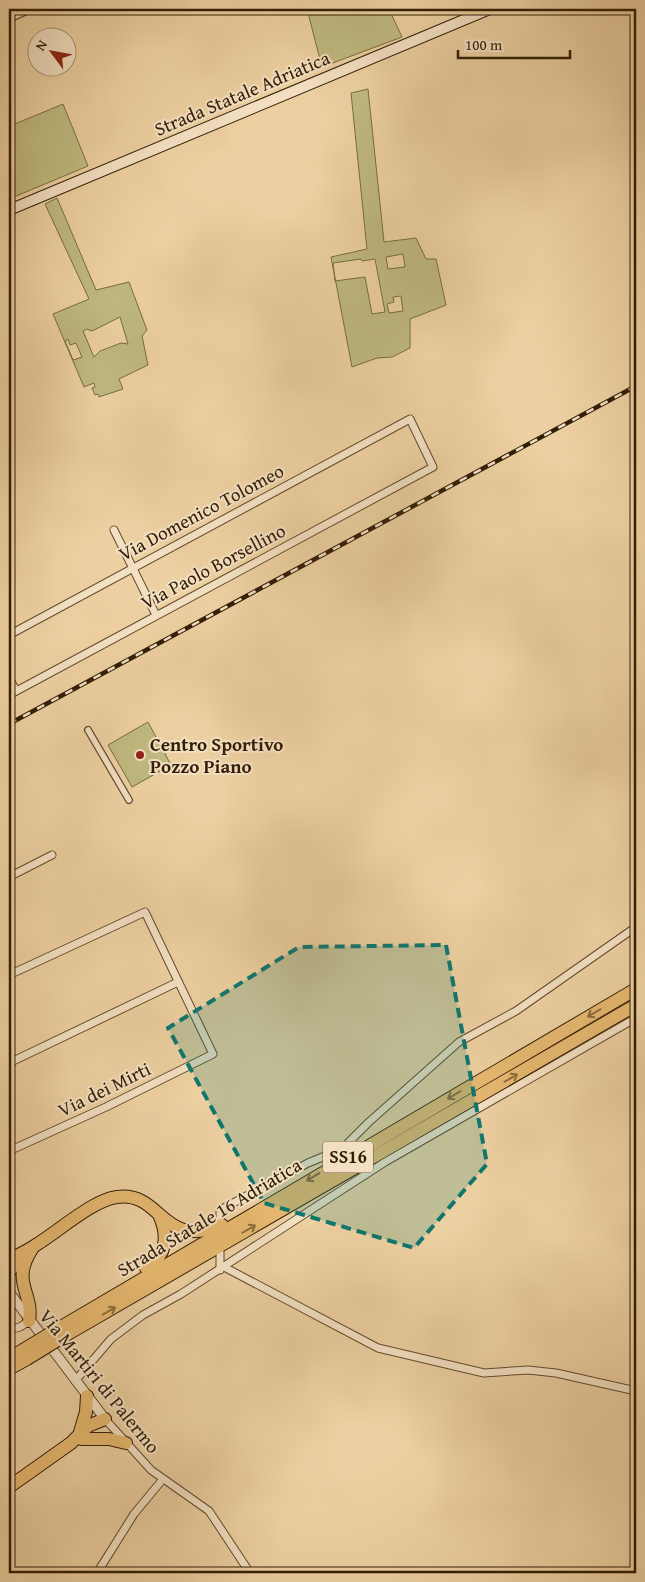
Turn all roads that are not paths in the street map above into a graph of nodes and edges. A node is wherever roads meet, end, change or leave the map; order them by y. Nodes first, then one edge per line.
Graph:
1 (31, 9) edge
2 (490, 9) edge
3 (9, 19) edge
4 (9, 210) edge
5 (410, 419) joint
6 (114, 530) dead end
7 (132, 567) junction
8 (156, 615) junction
9 (9, 635) edge
10 (9, 678) edge
11 (16, 691) junction
12 (9, 695) edge
13 (88, 730) dead end
14 (129, 800) dead end
15 (52, 855) dead end
16 (9, 876) edge
17 (636, 927) edge
18 (9, 975) edge
19 (178, 982) junction
20 (636, 989) edge
21 (636, 1005) edge
22 (636, 1018) edge
23 (9, 1063) edge
24 (9, 1151) edge
25 (252, 1214) junction
26 (160, 1217) junction
27 (220, 1222) dead end
28 (220, 1252) dead end
29 (20, 1255) edge
30 (222, 1268) junction
31 (15, 1272) edge
32 (9, 1282) edge
33 (9, 1292) edge
34 (79, 1316) junction
35 (29, 1322) junction
36 (9, 1330) edge
37 (64, 1331) junction
38 (25, 1354) junction
39 (9, 1358) edge
40 (9, 1369) edge
41 (75, 1381) junction
42 (636, 1391) edge
43 (87, 1396) junction
44 (105, 1419) junction
45 (77, 1439) junction
46 (126, 1443) junction
47 (162, 1479) junction
48 (9, 1486) edge
49 (97, 1573) edge
50 (250, 1573) edge

1 - 3 street
2 - 4 main road, Strada Statale Adriatica
5 - 7 street, Via Domenico Tolomeo
5 - 8 street, Via Paolo Borsellino
6 - 7 street
7 - 8 street
7 - 9 street, Via Domenico Tolomeo
8 - 11 street, Via Paolo Borsellino
10 - 11 street
11 - 12 street, Via Paolo Borsellino
13 - 14 street
15 - 16 street
17 - 27 street
18 - 19 street
19 - 23 street
19 - 24 street, Via dei Mirti
20 -> 25 highway, Strada Statale 16 Adriatica / SS16
37 -> 21 highway, Strada Statale 16 Adriatica / SS16
22 - 30 street
25 - 26 highway, SS16
25 - 34 highway, Strada Statale 16 Adriatica / SS16
26 - 29 highway, SS16
26 - 34 highway, SS16
28 - 30 street
29 - 31 highway, SS16
30 - 41 street
30 - 42 street
31 - 32 highway, SS16
31 - 35 highway
33 - 35 street, Via Martiri di Palermo
34 - 37 highway, Strada Statale 16 Adriatica / SS16
35 - 36 street
35 - 41 street, Via Martiri di Palermo
37 - 38 highway, Strada Statale 16 Adriatica / SS16, bridge
38 - 39 highway, Strada Statale 16 Adriatica / SS16
38 - 40 highway, Strada Statale 16 Adriatica / SS16
41 - 43 street, Via Martiri di Palermo
43 - 44 street, Via Martiri di Palermo
43 - 45 highway
44 - 45 highway
44 - 46 street, Via Martiri di Palermo
45 - 46 highway
45 - 48 highway
46 - 47 street, Via Martiri di Palermo
47 - 49 street
47 - 50 street, Via Martiri di Palermo

